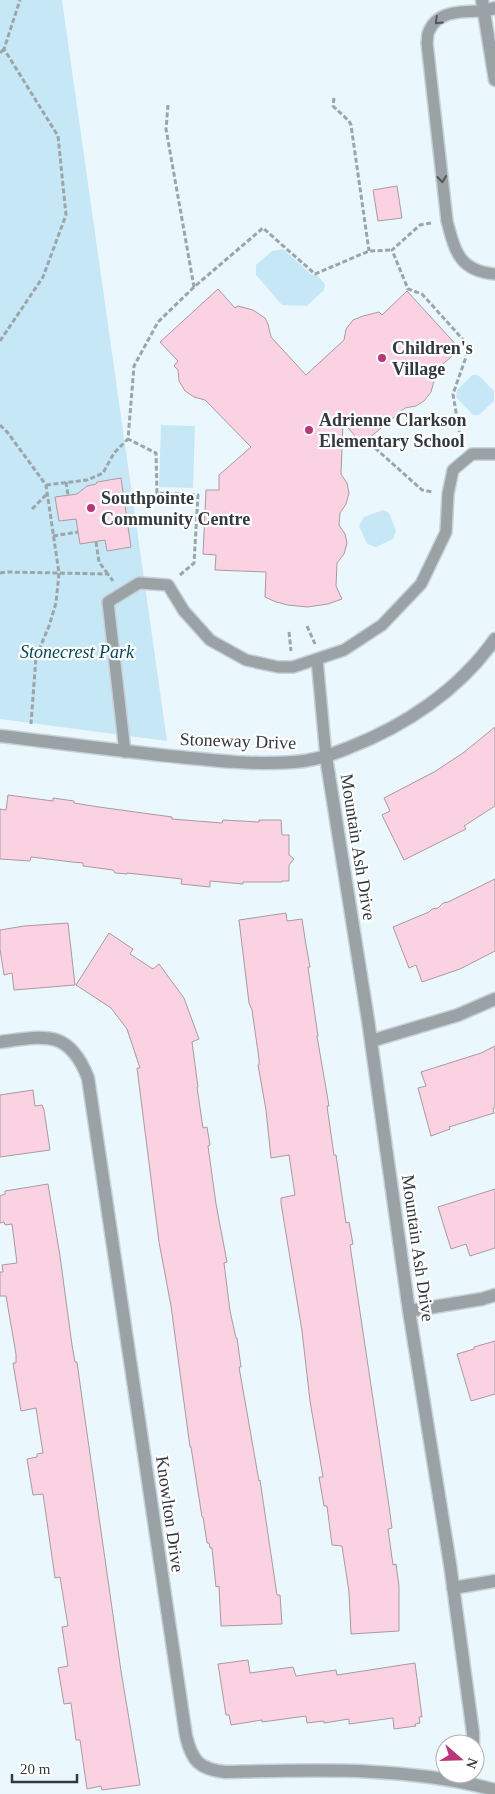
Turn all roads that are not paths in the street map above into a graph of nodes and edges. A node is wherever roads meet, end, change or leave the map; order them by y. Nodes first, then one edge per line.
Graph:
1 (487, 6) edge
2 (495, 80) edge
3 (495, 274) edge
4 (495, 454) edge
5 (495, 639) edge
6 (317, 659) junction
7 (0, 736) edge
8 (124, 752) junction
9 (326, 757) junction
10 (495, 999) edge
11 (371, 1041) junction
12 (0, 1042) edge
13 (495, 1295) edge
14 (409, 1311) junction
15 (495, 1581) edge
16 (453, 1588) junction
17 (473, 1734) edge
18 (435, 1778) edge
19 (482, 1784) edge
20 (495, 1790) edge

1 - 2 street
1 -> 3 lane
4 - 6 lane
5 - 9 street, Stoneway Drive
6 - 8 lane
6 - 9 lane
7 - 8 street, Stoneway Drive
8 - 9 street, Stoneway Drive
9 - 11 street, Mountain Ash Drive
10 - 11 street
11 - 14 street, Mountain Ash Drive
12 - 18 street, Knowlton Drive
13 - 14 street
14 - 16 street, Mountain Ash Drive
15 - 16 street
16 - 17 street, Mountain Ash Drive
19 - 20 street, Knowlton Drive

